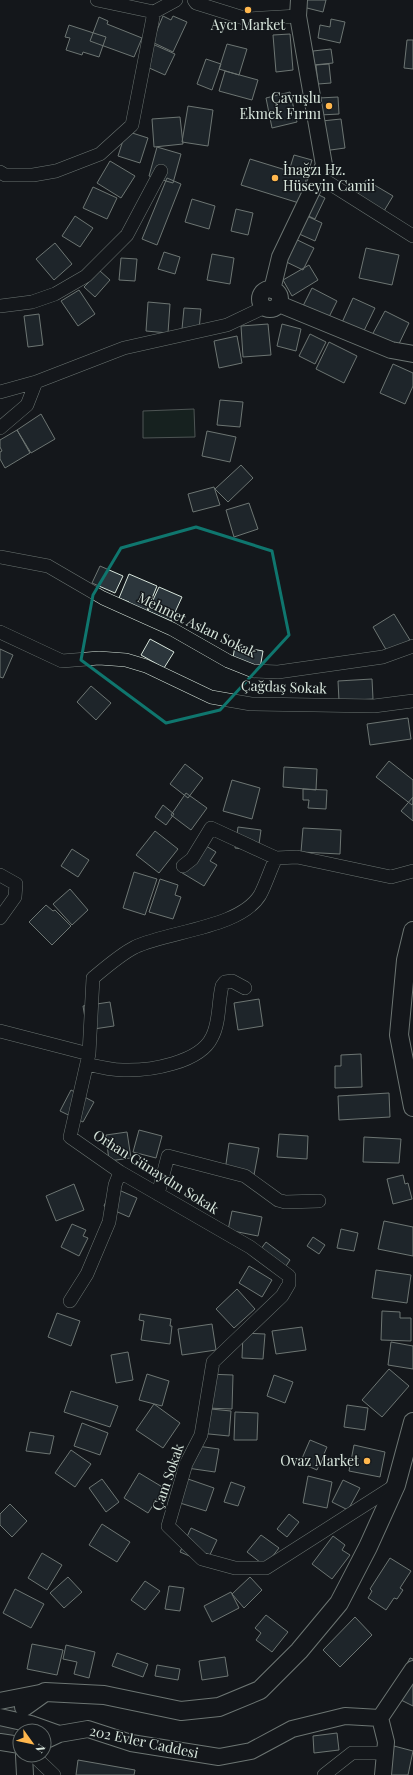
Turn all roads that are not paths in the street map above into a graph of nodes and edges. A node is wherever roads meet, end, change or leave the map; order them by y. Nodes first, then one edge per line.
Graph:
1 (97, 0) edge
2 (176, 0) edge
3 (194, 0) edge
4 (299, 0) edge
5 (154, 12) junction
6 (298, 16) junction
7 (0, 172) edge
8 (161, 172) dead end
9 (318, 176) junction
10 (413, 236) edge
11 (272, 300) junction
12 (0, 306) edge
13 (413, 354) edge
14 (36, 382) junction
15 (0, 392) edge
16 (0, 428) edge
17 (0, 557) edge
18 (0, 632) edge
19 (413, 646) edge
20 (413, 701) edge
21 (276, 858) junction
22 (183, 866) dead end
23 (413, 871) edge
24 (0, 875) edge
25 (0, 918) edge
26 (413, 931) edge
27 (245, 988) dead end
28 (0, 1031) edge
29 (88, 1059) junction
30 (413, 1107) edge
31 (120, 1172) junction
32 (158, 1194) junction
33 (319, 1201) dead end
34 (289, 1276) joint
35 (70, 1301) dead end
36 (413, 1422) edge
37 (396, 1485) junction
38 (413, 1669) edge
39 (45, 1692) junction
40 (0, 1701) edge
41 (24, 1707) tunnel mouth
42 (0, 1717) edge
43 (380, 1718) junction
44 (59, 1734) junction
45 (52, 1737) edge
46 (0, 1742) edge
47 (12, 1744) edge
48 (385, 1752) junction
49 (24, 1763) edge
50 (42, 1763) edge
51 (25, 1775) edge
52 (54, 1775) edge
53 (324, 1775) edge
54 (383, 1775) edge

1 - 5 street
2 - 5 street
3 - 6 street
4 - 6 street
5 - 7 street
6 - 9 street
8 - 12 street
9 - 10 street
9 - 11 street
11 - 13 street
11 - 14 street
14 - 15 street
14 - 16 street
17 - 19 street, Mehmet Aslan Sokak
18 - 20 street, Çağdaş Sokak
21 - 22 street
21 - 23 street
21 - 29 street, Orhan Günaydın Sokak
24 - 25 street
26 - 30 main road
27 - 29 street
28 - 29 street
29 - 31 street, Orhan Günaydın Sokak
31 - 32 street, Orhan Günaydın Sokak
31 - 35 street
32 - 33 street
32 - 34 street, Orhan Günaydın Sokak
34 - 37 street, Çam Sokak
36 - 37 main road
37 - 39 main road
38 - 43 street
39 - 40 street
39 - 41 main road
42 - 44 street
43 - 44 street, 202 Evler Caddesi
43 - 48 street
44 - 45 street, 202 Evler Caddesi
46 - 47 street
48 - 53 street
48 - 54 street
49 - 51 street
50 - 52 street

